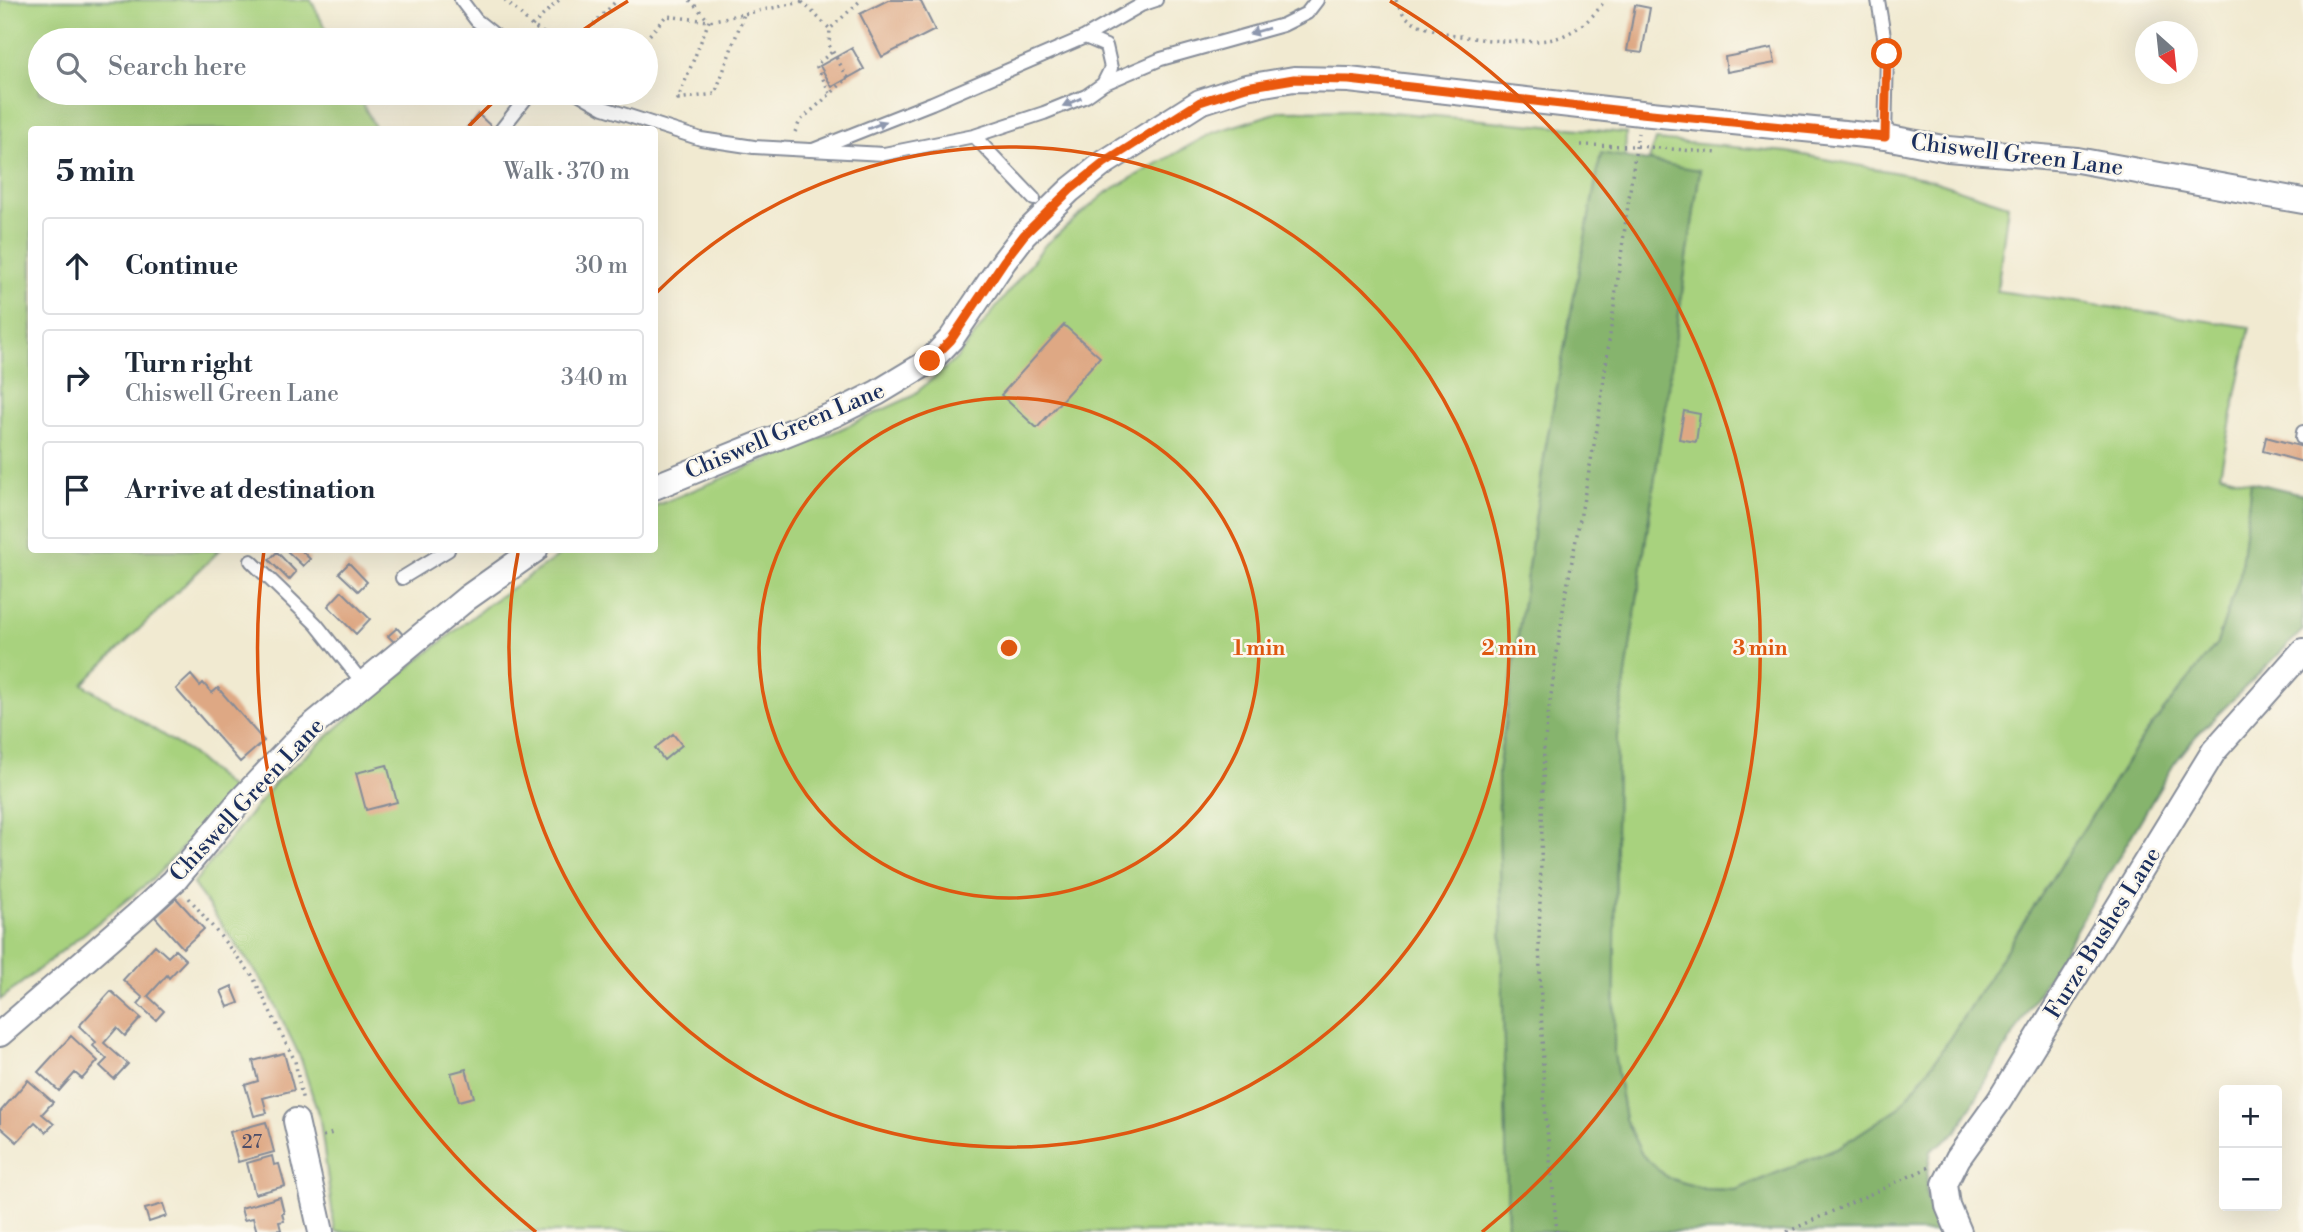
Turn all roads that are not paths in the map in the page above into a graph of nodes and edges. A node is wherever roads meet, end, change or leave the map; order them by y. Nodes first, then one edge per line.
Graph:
1 (461, 0) edge
2 (1156, 0) edge
3 (1317, 0) edge
4 (1878, 0) edge
5 (486, 28) edge
6 (1085, 37) junction
7 (1103, 84) junction
8 (521, 105) edge
9 (599, 105) edge
10 (504, 126) edge
11 (974, 136) junction
12 (1885, 137) junction
13 (813, 149) junction
14 (1034, 199) dead end
15 (2303, 201) edge
16 (658, 485) edge
17 (443, 553) edge
18 (529, 553) edge
19 (251, 561) dead end
20 (402, 578) dead end
21 (2303, 651) edge
22 (362, 682) junction
23 (0, 1034) edge
24 (296, 1121) road end
25 (321, 1232) edge
26 (1959, 1232) edge

1 - 5 lane
2 - 6 lane
3 -> 7 lane
4 - 12 lane
6 - 7 lane
13 -> 6 lane
7 -> 11 lane
8 - 10 lane
9 - 13 lane
11 - 13 lane
11 - 14 lane
12 - 15 street, Chiswell Green Lane
12 - 16 street, Chiswell Green Lane
17 - 20 lane
18 - 22 street, Chiswell Green Lane
19 - 22 lane
21 - 26 street, Furze Bushes Lane
22 - 23 street, Chiswell Green Lane
24 - 25 street

